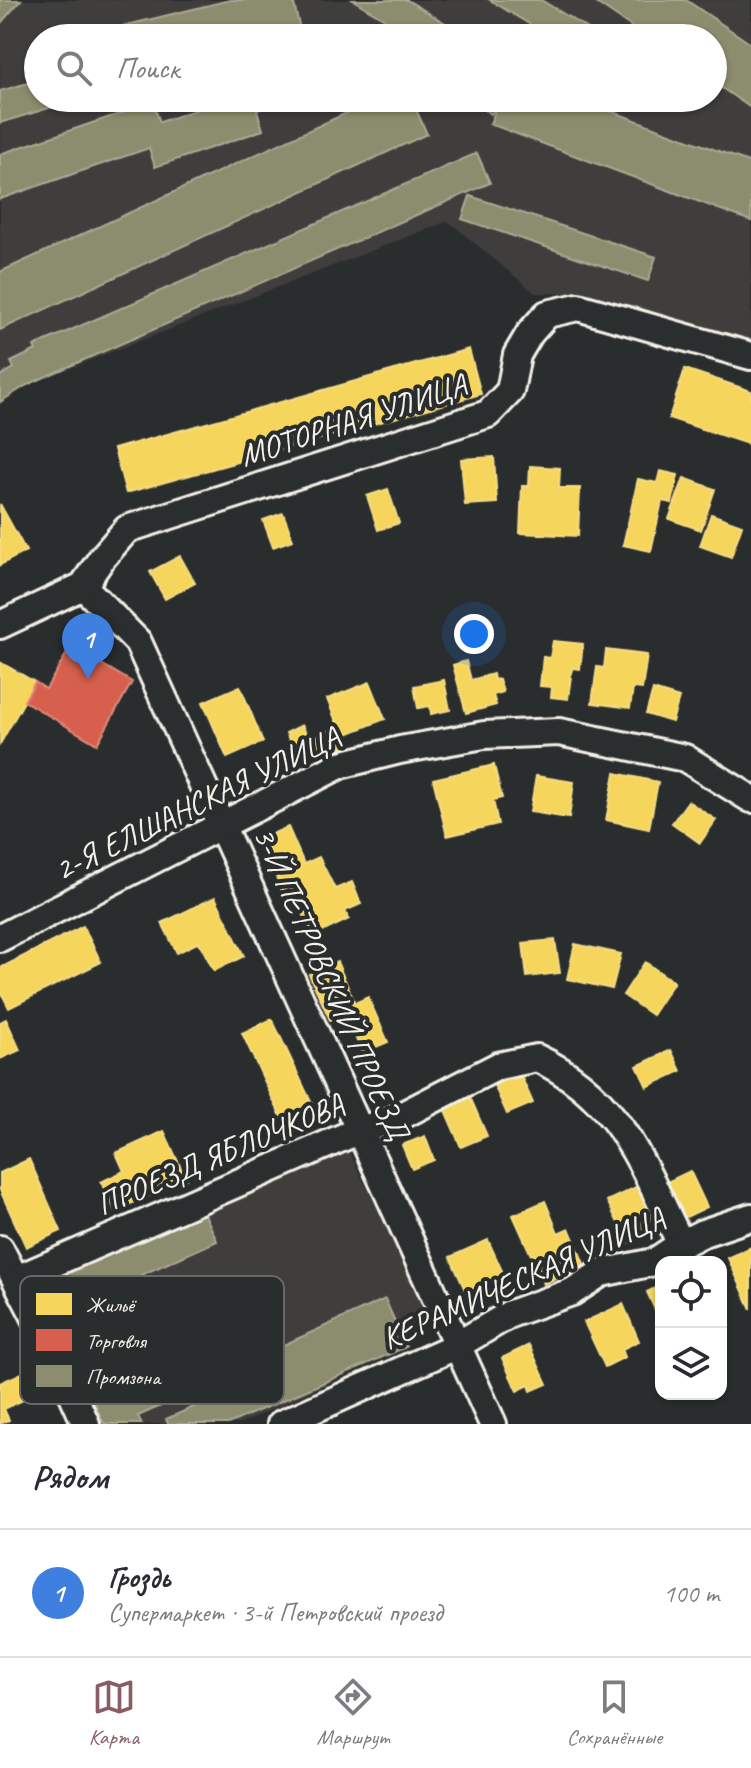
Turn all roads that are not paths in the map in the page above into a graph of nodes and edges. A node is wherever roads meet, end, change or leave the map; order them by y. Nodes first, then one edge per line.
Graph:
1 (751, 356) edge
2 (83, 586) junction
3 (0, 625) edge
4 (751, 799) edge
5 (223, 826) junction
6 (0, 938) edge
7 (360, 1130) junction
8 (751, 1217) edge
9 (681, 1244) junction
10 (0, 1249) edge
11 (24, 1276) edge
12 (20, 1278) edge
13 (17, 1279) junction
14 (20, 1285) edge
15 (456, 1346) junction
16 (76, 1404) edge
17 (86, 1424) edge
18 (281, 1424) edge
19 (493, 1424) edge

1 - 2 street, МОТОРНАЯ УЛИЦА
2 - 3 street, МОТОРНАЯ УЛИЦА
2 - 5 street, 3-Й ПЕТРОВСКИЙ ПРОЕЗД
4 - 5 street, 2-Я ЕЛШАНСКАЯ УЛИЦА
5 - 6 street, 2-Я ЕЛШАНСКАЯ УЛИЦА
5 - 7 street, 3-Й ПЕТРОВСКИЙ ПРОЕЗД
7 - 9 street, ПРОЕЗД ЯБЛОЧКОВА
7 - 11 street, ПРОЕЗД ЯБЛОЧКОВА
7 - 15 street, 3-Й ПЕТРОВСКИЙ ПРОЕЗД
8 - 9 street, КЕРАМИЧЕСКАЯ УЛИЦА
9 - 15 street, КЕРАМИЧЕСКАЯ УЛИЦА
10 - 13 street
12 - 13 street, ПРОЕЗД ЯБЛОЧКОВА
13 - 14 street
15 - 18 street, КЕРАМИЧЕСКАЯ УЛИЦА
15 - 19 street, 3-Й ПЕТРОВСКИЙ ПРОЕЗД
16 - 17 street

